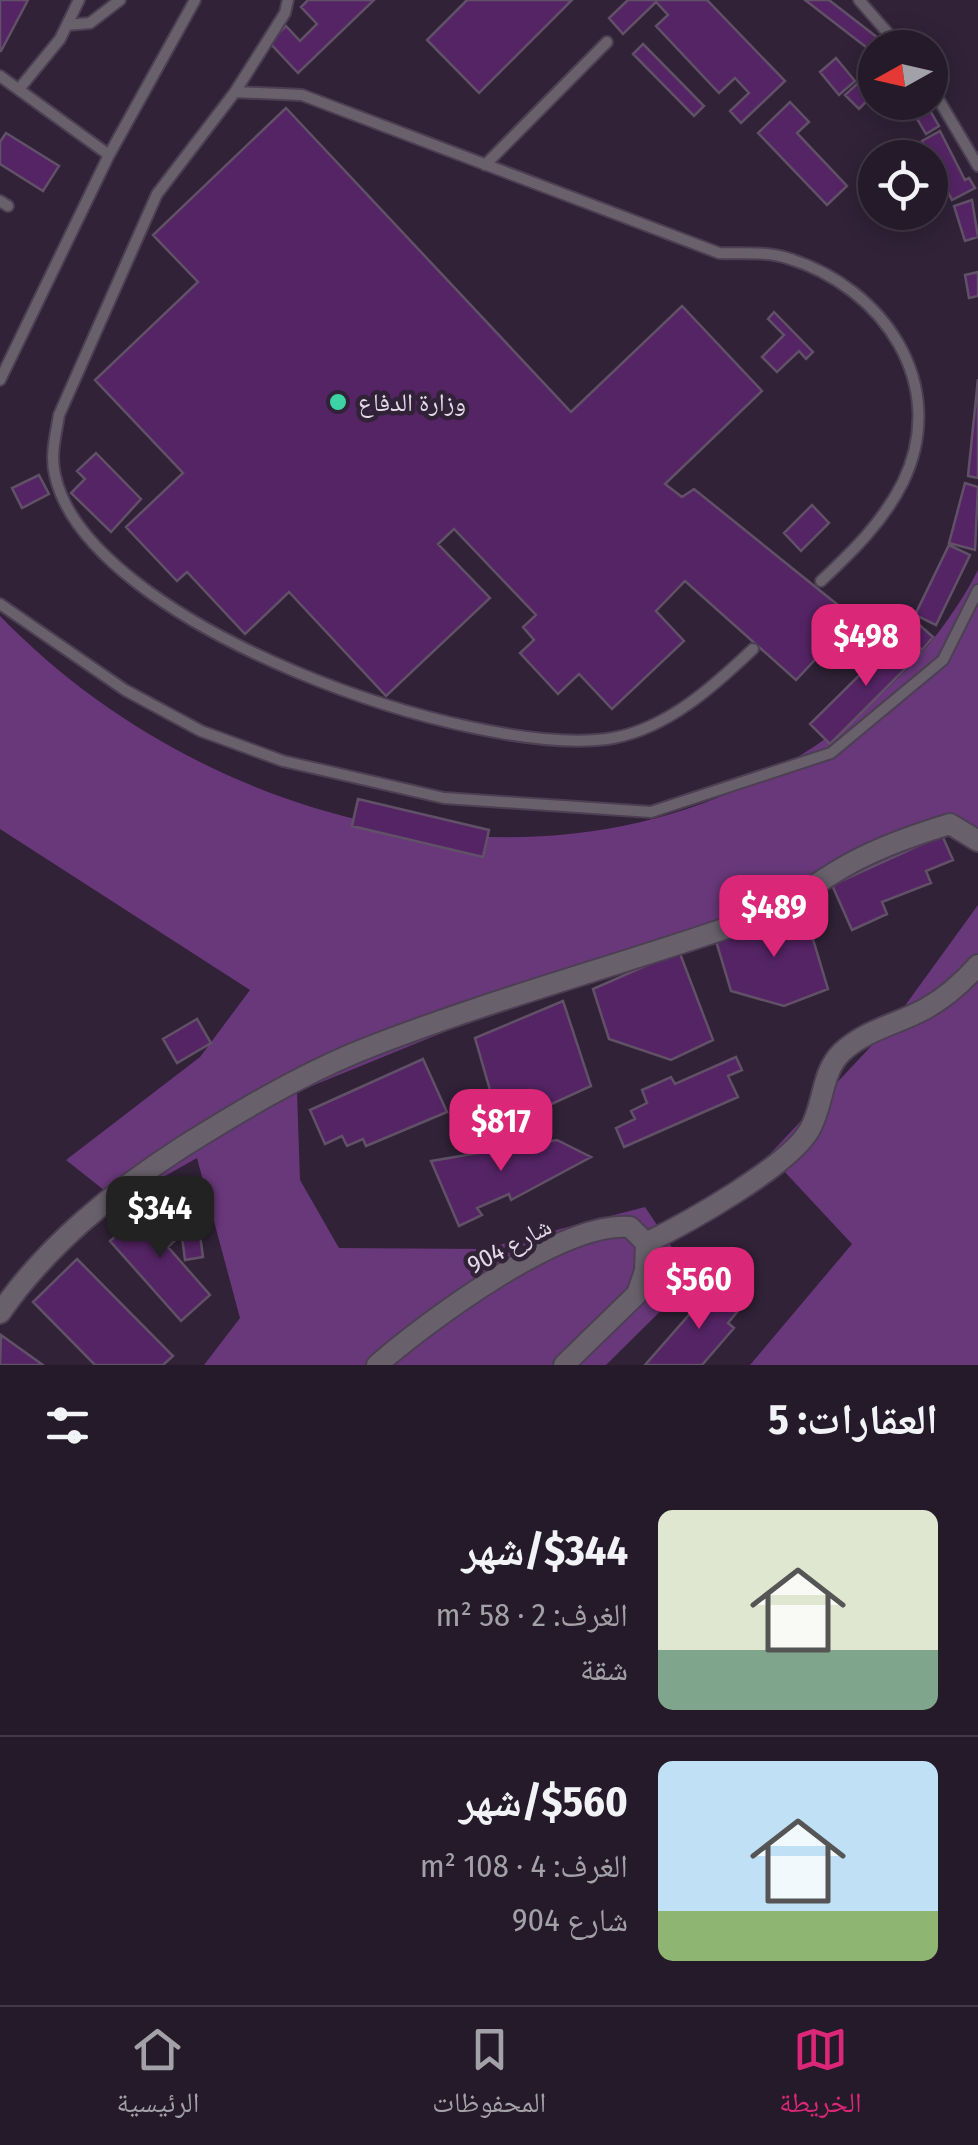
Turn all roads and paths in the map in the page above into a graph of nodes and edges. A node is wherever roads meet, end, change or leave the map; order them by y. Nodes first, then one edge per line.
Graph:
1 (79, 0) edge
2 (120, 0) edge
3 (194, 0) edge
4 (288, 0) edge
5 (858, 0) edge
6 (67, 25) junction
7 (884, 30) edge
8 (607, 42) dead end
9 (0, 76) edge
10 (19, 89) junction
11 (236, 92) junction
12 (948, 115) edge
13 (109, 155) junction
14 (486, 165) junction
15 (978, 166) edge
16 (0, 380) edge
17 (822, 581) dead end
18 (978, 590) edge
19 (0, 604) edge
20 (752, 649) dead end
21 (978, 841) edge
22 (978, 965) edge
23 (646, 1243) junction
24 (0, 1313) edge
25 (377, 1365) edge
26 (564, 1365) edge

1 - 6 lane
2 - 6 lane
3 - 13 lane
4 - 11 lane
5 - 7 lane
6 - 10 lane
8 - 14 lane
9 - 10 lane
10 - 13 lane
11 - 14 lane
11 - 20 lane
12 - 15 lane
13 - 16 lane
14 - 17 lane
18 - 19 lane
21 - 24 street
22 - 23 street
23 - 25 street, شارع 904
23 - 26 street

